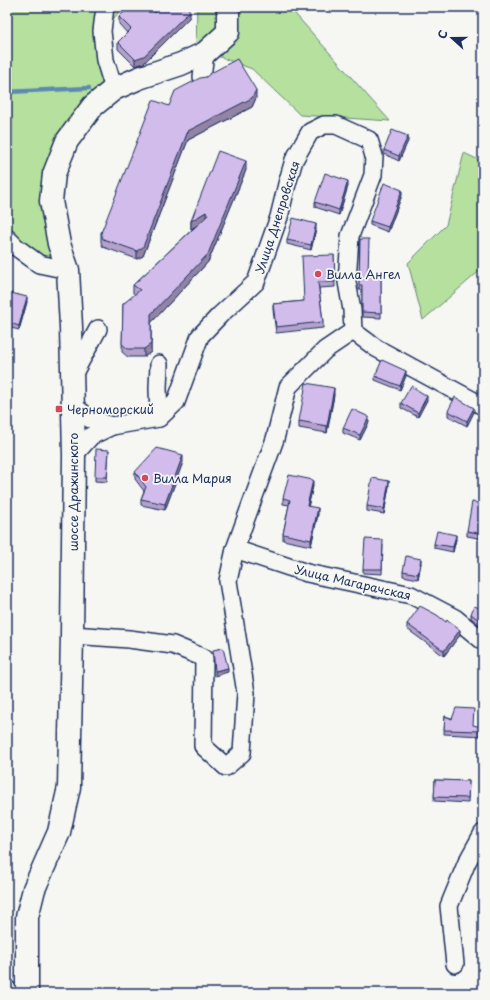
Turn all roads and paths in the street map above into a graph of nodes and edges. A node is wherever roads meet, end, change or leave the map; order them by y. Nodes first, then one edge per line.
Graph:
1 (105, 7) edge
2 (228, 7) edge
3 (205, 53) junction
4 (202, 77) edge
5 (114, 89) junction
6 (7, 238) edge
7 (68, 270) junction
8 (98, 329) dead end
9 (353, 331) junction
10 (159, 364) dead end
11 (72, 375) junction
12 (73, 405) junction
13 (483, 406) edge
14 (159, 418) junction
15 (112, 426) junction
16 (74, 455) junction
17 (235, 549) junction
18 (72, 635) junction
19 (483, 641) edge
20 (483, 833) edge
21 (455, 964) dead end
22 (7, 989) edge
23 (8, 993) edge
24 (27, 993) edge

1 - 5 street
2 - 3 main road, шоссе Дражинского
3 - 4 street
3 - 5 main road, шоссе Дражинского
5 - 7 main road, шоссе Дражинского
6 - 7 street
7 - 11 main road, шоссе Дражинского
8 - 11 street
9 - 13 street
9 - 14 street, Улица Днепровская
9 - 17 street
10 - 14 street
11 - 12 main road, шоссе Дражинского
12 - 15 street
12 - 16 main road, шоссе Дражинского
14 - 15 street
15 - 16 street
16 - 18 main road, шоссе Дражинского
17 - 18 street
17 - 19 street, Улица Магарачская
18 - 24 main road, шоссе Дражинского
20 - 21 street
22 - 23 street

